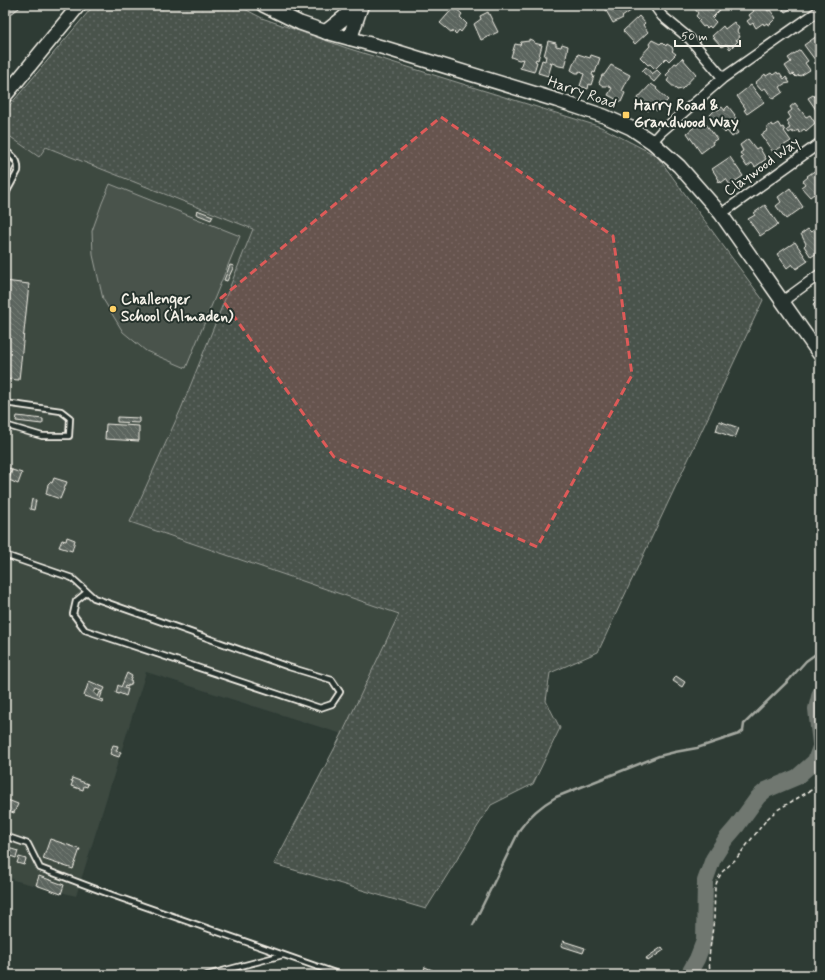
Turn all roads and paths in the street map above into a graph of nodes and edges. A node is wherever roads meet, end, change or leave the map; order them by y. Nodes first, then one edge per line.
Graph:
1 (79, 5) edge
2 (263, 5) edge
3 (354, 5) edge
4 (361, 5) edge
5 (654, 5) edge
6 (820, 10) edge
7 (326, 32) junction
8 (350, 38) junction
9 (723, 78) junction
10 (5, 96) edge
11 (652, 142) junction
12 (820, 143) edge
13 (5, 150) edge
14 (5, 159) edge
15 (5, 178) edge
16 (5, 195) edge
17 (720, 214) junction
18 (820, 274) edge
19 (782, 301) junction
20 (820, 355) edge
21 (5, 403) edge
22 (5, 425) edge
23 (5, 555) edge
24 (87, 592) junction
25 (820, 784) edge
26 (5, 836) edge
27 (284, 955) junction
28 (207, 975) edge
29 (341, 975) edge
30 (710, 975) edge

1 - 10 street
2 - 7 street, Harry Road
3 - 7 main road
4 - 8 main road
5 - 9 street
6 - 9 street
7 - 8 street, Harry Road
8 - 11 street, Harry Road
9 - 11 street
11 - 17 street, Harry Road
12 - 17 street, Claywood Way
13 - 16 lane
14 - 15 lane
17 - 19 street, Harry Road
18 - 19 street
19 - 20 street, Harry Road
21 - 22 lane
23 - 24 lane
24 - 24 lane
25 - 30 path
26 - 27 lane
27 - 28 lane
27 - 29 lane

